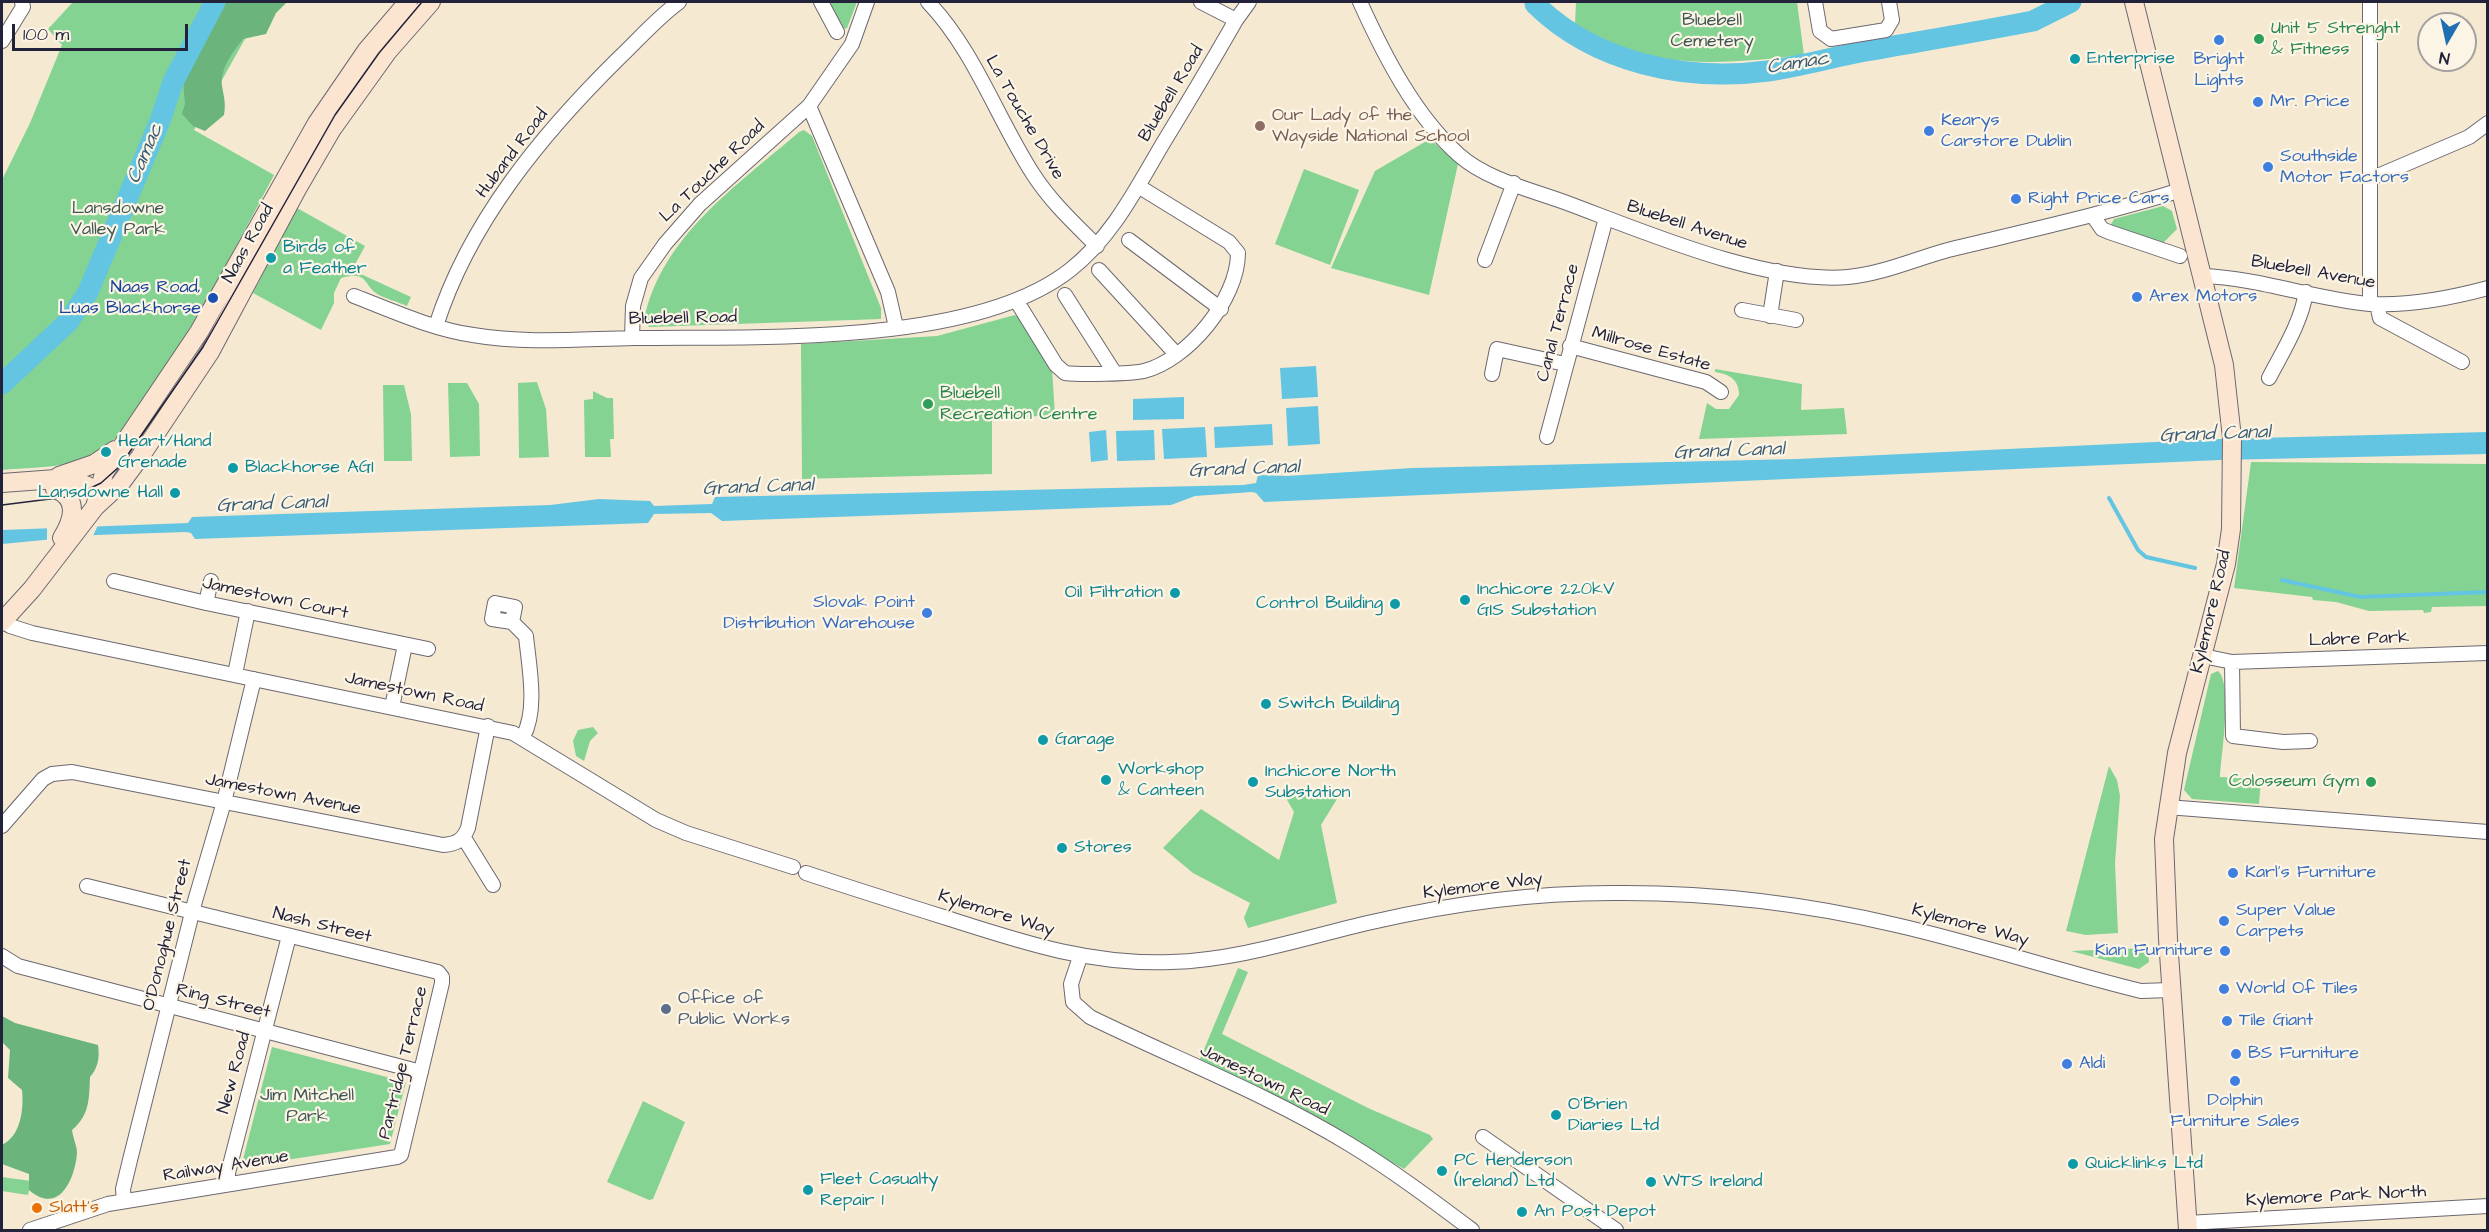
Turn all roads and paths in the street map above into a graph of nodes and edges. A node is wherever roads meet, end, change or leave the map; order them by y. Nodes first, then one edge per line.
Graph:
1 (22, 2) edge
2 (408, 2) edge
3 (430, 2) edge
4 (679, 2) edge
5 (821, 2) edge
6 (867, 2) edge
7 (928, 2) edge
8 (1202, 2) edge
9 (1249, 2) edge
10 (1360, 2) edge
11 (1815, 2) edge
12 (1889, 2) edge
13 (2134, 2) edge
14 (2370, 2) edge
15 (1236, 20) junction
16 (837, 32) dead end
17 (2, 41) edge
18 (809, 106) junction
19 (2487, 123) edge
20 (2371, 176) junction
21 (1514, 183) junction
22 (1138, 186) junction
23 (2181, 190) junction
24 (2093, 216) junction
25 (1606, 218) junction
26 (1130, 240) dead end
27 (1097, 246) junction
28 (2180, 255) dead end
29 (1485, 260) dead end
30 (1100, 270) dead end
31 (1777, 272) junction
32 (2202, 276) junction
33 (2487, 288) edge
34 (2306, 292) junction
35 (1065, 295) dead end
36 (354, 296) dead end
37 (1016, 300) junction
38 (2373, 304) junction
39 (1221, 309) junction
40 (1742, 310) dead end
41 (1770, 316) junction
42 (1796, 320) dead end
43 (436, 326) junction
44 (896, 327) junction
45 (632, 338) junction
46 (1570, 346) junction
47 (1176, 354) junction
48 (2462, 362) dead end
49 (1565, 364) junction
50 (1114, 372) junction
51 (1492, 375) dead end
52 (2268, 378) dead end
53 (1721, 392) dead end
54 (1546, 437) dead end
55 (119, 448) junction
56 (2, 483) edge
57 (53, 483) junction
58 (97, 501) junction
59 (77, 524) junction
60 (114, 581) dead end
61 (211, 581) dead end
62 (206, 603) junction
63 (248, 611) junction
64 (2, 621) edge
65 (512, 622) dead end
66 (405, 645) junction
67 (428, 649) dead end
68 (2487, 653) edge
69 (2203, 656) junction
70 (2232, 662) junction
71 (235, 674) junction
72 (254, 679) junction
73 (392, 707) junction
74 (488, 726) junction
75 (523, 738) junction
76 (2310, 741) dead end
77 (224, 802) junction
78 (2167, 807) junction
79 (2, 826) edge
80 (2487, 832) edge
81 (464, 838) junction
82 (793, 867) dead end
83 (806, 873) dead end
84 (493, 885) dead end
85 (87, 886) dead end
86 (192, 912) junction
87 (289, 936) junction
88 (2, 956) edge
89 (1080, 957) junction
90 (442, 976) joint
91 (2171, 990) junction
92 (168, 1007) junction
93 (265, 1032) junction
94 (421, 1072) junction
95 (1483, 1137) dead end
96 (399, 1156) joint
97 (228, 1184) junction
98 (124, 1201) junction
99 (2487, 1206) edge
100 (2187, 1227) edge
101 (30, 1230) edge
102 (1472, 1230) edge
103 (1616, 1230) edge

1 - 17 street
2 - 55 main road, Naas Road
3 - 58 main road, Naas Road
4 - 43 street, Huband Road
5 - 16 street
6 - 18 street, La Touche Road
7 - 27 street, La Touche Drive
8 - 15 street
9 - 15 street, Bluebell Road
10 - 21 street, Bluebell Avenue
11 - 12 street
13 - 23 main road, Kylemore Road
14 - 20 street
15 - 22 street, Bluebell Road
18 - 44 street
18 - 45 street, La Touche Road
19 - 20 street
20 - 38 street
21 - 25 street, Bluebell Avenue
21 - 29 street
22 - 27 street, Bluebell Road
22 - 39 street
23 - 24 street, Bluebell Avenue
23 - 32 main road, Kylemore Road
24 - 28 street
24 - 31 street, Bluebell Avenue
25 - 31 street, Bluebell Avenue
25 - 46 street, Canal Terrace
26 - 39 street
27 - 37 street, Bluebell Road
30 - 47 street
31 - 41 street
32 - 34 street, Bluebell Avenue
32 - 69 main road, Kylemore Road
33 - 38 street, Bluebell Avenue
34 - 38 street, Bluebell Avenue
34 - 52 street
35 - 50 street
36 - 43 street, Bluebell Road
37 - 44 street, Bluebell Road
37 - 50 street
38 - 48 street
39 - 47 street
40 - 41 street
41 - 42 street
43 - 45 street, Bluebell Road
44 - 45 street, Bluebell Road
46 - 49 street, Canal Terrace
46 - 53 street, Millrose Estate
47 - 50 street
49 - 51 street
49 - 54 street, Canal Terrace
55 - 57 main road
55 - 58 main road, Naas Road
56 - 57 main road
57 - 58 main road
57 - 59 main road
58 - 59 main road, Naas Road
59 - 64 main road, Naas Road
60 - 62 street, Jamestown Court
61 - 62 street
62 - 63 street, Jamestown Court
63 - 66 street, Jamestown Court
63 - 71 street
64 - 71 street, Jamestown Road
65 - 75 street
66 - 67 street, Jamestown Court
66 - 73 street
68 - 70 street, Labre Park
69 - 70 street, Labre Park
69 - 78 main road, Kylemore Road
70 - 76 street
71 - 72 street, Jamestown Road
72 - 73 street, Jamestown Road
72 - 77 street, O'Donoghue Street
73 - 74 street, Jamestown Road
74 - 75 street, Jamestown Road
74 - 81 street
75 - 82 street, Jamestown Road
77 - 79 street, Jamestown Avenue
77 - 81 street, Jamestown Avenue
77 - 86 street, O'Donoghue Street
78 - 80 street
78 - 91 main road, Kylemore Road
81 - 84 street
83 - 89 street, Kylemore Way
85 - 86 street, Nash Street
86 - 87 street, Nash Street
86 - 92 street, O'Donoghue Street
87 - 90 street, Nash Street
87 - 93 street, New Road
88 - 92 street, Ring Street
89 - 91 street, Kylemore Way
89 - 102 street, Jamestown Road
90 - 94 street, Partridge Terrace
91 - 100 main road, Kylemore Road
92 - 93 street, Ring Street
92 - 98 street, O'Donoghue Street
93 - 94 street, Ring Street
93 - 97 street, New Road
94 - 96 street, Partridge Terrace
95 - 103 street
96 - 97 street, Railway Avenue
97 - 98 street, Railway Avenue
98 - 101 street, Railway Avenue
99 - 100 street, Kylemore Park North

